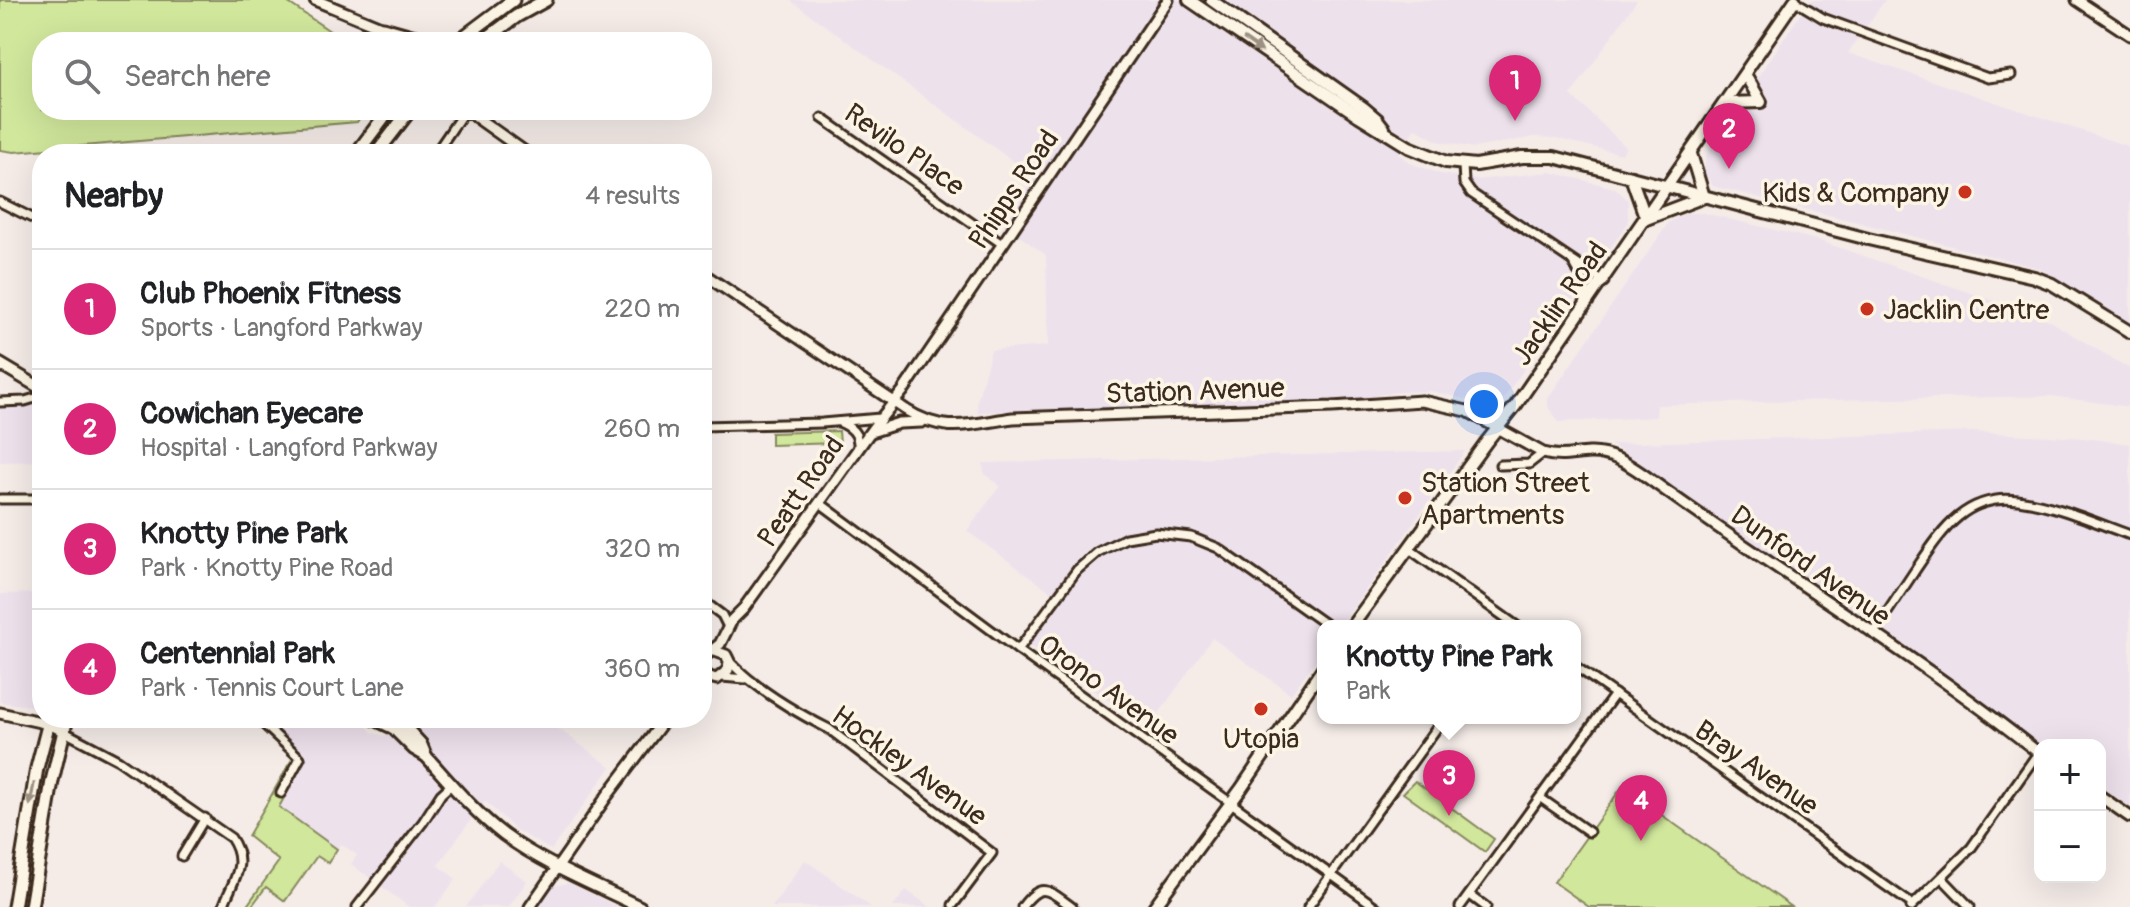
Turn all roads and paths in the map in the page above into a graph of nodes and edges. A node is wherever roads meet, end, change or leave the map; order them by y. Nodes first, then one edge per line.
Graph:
1 (315, 0) edge
2 (513, 0) edge
3 (546, 0) edge
4 (1168, 0) edge
5 (1189, 0) edge
6 (1211, 0) edge
7 (1795, 0) edge
8 (2079, 1) edge
9 (473, 27) junction
10 (383, 28) junction
11 (387, 32) edge
12 (398, 32) edge
13 (463, 32) edge
14 (468, 32) edge
15 (495, 32) edge
16 (2130, 35) edge
17 (1745, 74) junction
18 (2011, 75) dead end
19 (1725, 103) junction
20 (822, 118) dead end
21 (382, 120) edge
22 (402, 120) edge
23 (459, 120) edge
24 (480, 120) edge
25 (1385, 130) junction
26 (364, 144) edge
27 (384, 144) edge
28 (442, 144) edge
29 (514, 144) edge
30 (1691, 154) junction
31 (1463, 165) junction
32 (1631, 177) junction
33 (1668, 187) junction
34 (1704, 197) junction
35 (0, 202) edge
36 (32, 218) edge
37 (1646, 219) junction
38 (1002, 244) junction
39 (1572, 262) junction
40 (712, 280) edge
41 (1604, 282) junction
42 (1584, 309) junction
43 (2130, 332) edge
44 (0, 364) edge
45 (32, 383) edge
46 (32, 399) edge
47 (894, 401) junction
48 (0, 402) edge
49 (880, 418) junction
50 (839, 422) junction
51 (926, 422) junction
52 (712, 426) edge
53 (1498, 428) junction
54 (869, 433) junction
55 (858, 448) junction
56 (1543, 453) junction
57 (1500, 465) dead end
58 (0, 499) edge
59 (32, 499) edge
60 (820, 503) junction
61 (2130, 535) edge
62 (1408, 548) junction
63 (712, 608) edge
64 (740, 611) junction
65 (722, 615) junction
66 (1320, 620) edge
67 (1356, 620) edge
68 (1506, 620) edge
69 (728, 627) junction
70 (1873, 634) junction
71 (712, 650) joint
72 (1018, 650) junction
73 (728, 659) junction
74 (1581, 670) edge
75 (712, 675) edge
76 (1317, 677) edge
77 (717, 678) junction
78 (712, 679) edge
79 (745, 679) junction
80 (1615, 694) junction
81 (0, 713) edge
82 (32, 718) edge
83 (1440, 724) edge
84 (48, 728) edge
85 (59, 728) edge
86 (64, 728) edge
87 (268, 728) edge
88 (392, 728) edge
89 (406, 728) edge
90 (658, 728) edge
91 (63, 731) junction
92 (2034, 750) edge
93 (426, 756) junction
94 (2034, 761) edge
95 (452, 784) junction
96 (281, 793) dead end
97 (1542, 799) junction
98 (2106, 800) edge
99 (1231, 803) junction
100 (2130, 817) edge
101 (205, 818) junction
102 (1589, 832) dead end
103 (182, 856) dead end
104 (559, 866) junction
105 (1331, 876) junction
106 (1942, 878) junction
107 (1470, 895) junction
108 (953, 905) edge
109 (1912, 906) edge
110 (14, 907) edge
111 (31, 907) edge
112 (223, 907) edge
113 (357, 907) edge
114 (530, 907) edge
115 (640, 907) edge
116 (1022, 907) edge
117 (1072, 907) edge
118 (1154, 907) edge
119 (1308, 907) edge
120 (1376, 907) edge
121 (1460, 907) edge
122 (1486, 907) edge
123 (1970, 907) edge

1 - 10 street
2 - 9 main road
3 - 15 main road
4 - 38 street, Phipps Road
5 -> 25 main road
6 - 25 main road
7 - 17 main road, Jacklin Road
7 - 18 street
8 - 16 street
9 - 13 main road
9 - 14 main road
10 - 11 main road
10 - 12 main road
17 - 19 main road, Jacklin Road
17 - 19 main road
19 - 30 main road, Jacklin Road
20 - 38 street, Revilo Place
21 - 26 main road
22 - 27 main road
23 - 28 street
24 - 29 street
25 - 31 main road
30 - 33 main road, Jacklin Road
30 - 34 main road
31 - 32 main road
31 - 39 street
32 - 33 main road
32 - 37 main road
33 - 34 main road
33 - 37 main road, Jacklin Road
34 - 37 main road
34 - 43 main road
35 - 36 street
37 - 41 main road, Jacklin Road
38 - 47 street, Phipps Road
39 - 41 street
39 - 42 street
40 - 47 street, Station Avenue
41 - 42 main road, Jacklin Road
42 - 53 main road, Jacklin Road
44 - 45 main road
46 - 48 street
47 - 49 street, Peatt Road
47 - 51 street, Station Avenue
49 - 50 street
49 - 54 street, Peatt Road
50 - 52 street
50 - 55 street
51 - 53 street, Station Avenue
51 - 54 street
53 - 56 street, Dunford Avenue
53 - 62 main road, Jacklin Road
54 - 55 street, Peatt Road
55 - 60 street, Peatt Road
56 - 57 street, Dunford Avenue
56 - 70 street, Dunford Avenue
58 - 59 street
60 - 64 street, Peatt Road
60 - 72 street, Orono Avenue
61 - 70 street
62 - 67 main road, Jacklin Road
62 - 68 street
63 - 65 street
64 - 65 street
64 - 69 street, Peatt Road
64 - 73 street, Peatt Road
65 - 69 street
66 - 72 street
69 - 71 street, Peatt Road
70 - 92 street, Dunford Avenue
71 - 73 street
72 - 99 street, Orono Avenue
73 - 77 street, Peatt Road
73 - 79 street, Hockley Avenue
74 - 80 street, Bray Avenue
75 - 77 street
76 - 99 main road
77 - 78 street
77 - 79 street, Hockley Avenue
79 - 108 street, Hockley Avenue
80 - 97 street
80 - 109 street, Bray Avenue
81 - 82 street
83 - 105 street
84 -> 110 main road
85 - 91 street
86 - 91 main road
87 - 96 street
88 - 93 main road
89 - 93 main road
90 - 104 street
91 - 101 street
91 - 111 main road
93 - 95 main road
94 - 106 street
95 - 104 main road
95 - 113 street
97 - 102 street
97 - 107 street
98 - 100 street
99 - 105 street, Orono Avenue
99 - 118 main road
101 - 103 street
101 - 112 street
104 - 114 street
104 - 115 main road
105 - 119 street
105 - 120 street, Orono Avenue
106 - 109 street
106 - 123 street
107 - 121 street
107 - 122 street
116 - 117 street

